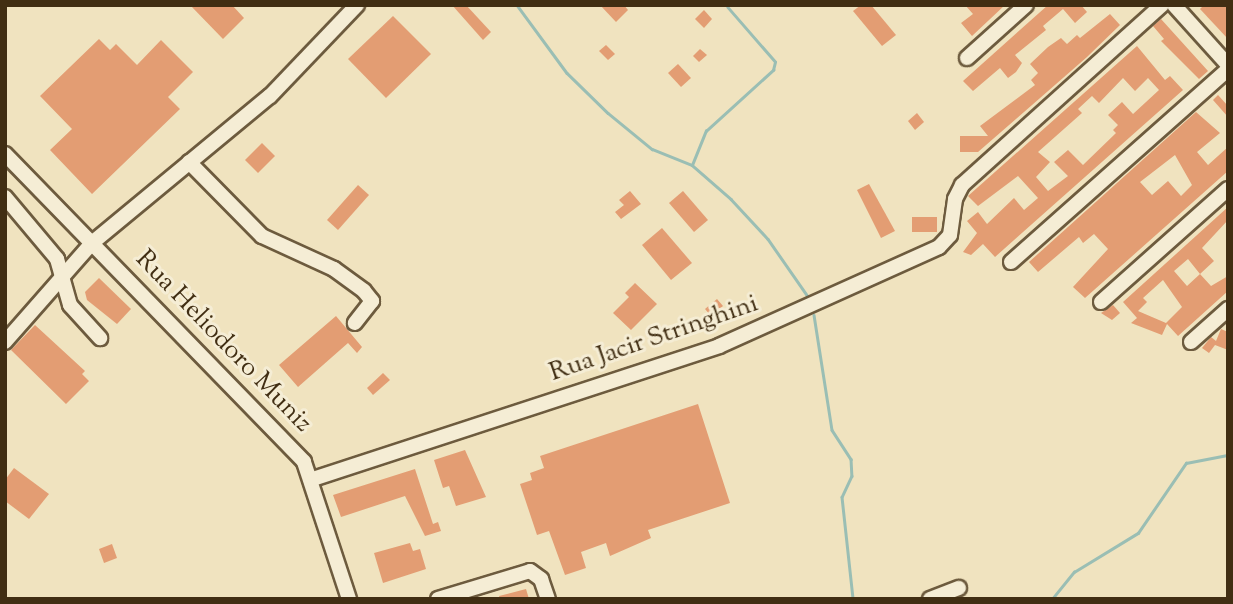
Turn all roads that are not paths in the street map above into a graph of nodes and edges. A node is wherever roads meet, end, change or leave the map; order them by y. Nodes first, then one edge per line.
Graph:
1 (357, 5) edge
2 (1026, 5) edge
3 (1162, 5) edge
4 (1174, 5) edge
5 (967, 58) dead end
6 (1228, 67) edge
7 (5, 154) edge
8 (189, 162) junction
9 (1228, 189) edge
10 (5, 197) edge
11 (92, 243) junction
12 (1011, 262) dead end
13 (63, 276) junction
14 (1101, 302) dead end
15 (1227, 312) edge
16 (355, 323) dead end
17 (100, 338) dead end
18 (5, 342) edge
19 (1191, 342) dead end
20 (313, 479) junction
21 (959, 589) dead end
22 (349, 599) edge
23 (438, 599) edge
24 (548, 599) edge
25 (930, 599) edge

1 - 8 street
2 - 5 street
3 - 20 street, Rua Jacir Stringhini
4 - 6 street
6 - 12 street
7 - 11 street, Rua Heliodoro Muniz
8 - 11 street
8 - 16 street
9 - 14 street
10 - 13 street
11 - 13 street
11 - 20 street, Rua Heliodoro Muniz
13 - 17 street
13 - 18 street
15 - 19 street
20 - 22 street, Rua Heliodoro Muniz
21 - 25 street
23 - 24 street

